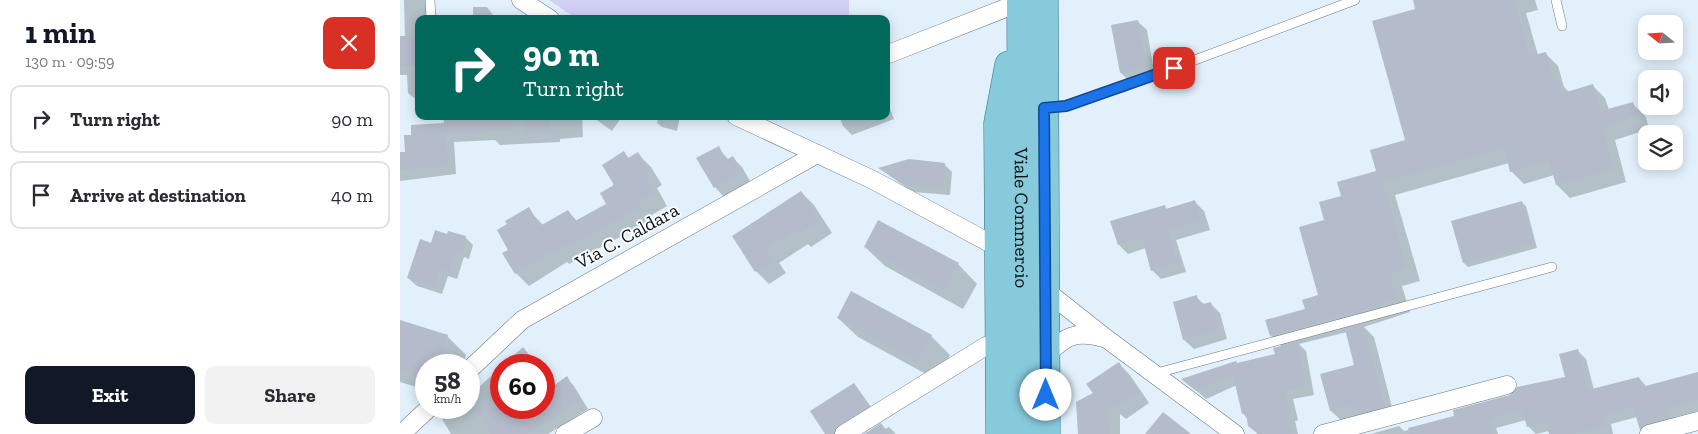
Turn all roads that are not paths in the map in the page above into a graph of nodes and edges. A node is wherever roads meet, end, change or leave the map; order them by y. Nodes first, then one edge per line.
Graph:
1 (430, 0) edge
2 (521, 0) edge
3 (1355, 0) edge
4 (1556, 0) edge
5 (1028, 1) edge
6 (431, 15) edge
7 (544, 15) edge
8 (1562, 26) dead end
9 (890, 53) edge
10 (1044, 108) junction
11 (745, 120) edge
12 (817, 154) junction
13 (999, 248) junction
14 (1552, 267) dead end
15 (1045, 290) junction
16 (1107, 339) junction
17 (986, 346) dead end
18 (1045, 356) junction
19 (480, 360) edge
20 (1153, 374) junction
21 (1508, 386) dead end
22 (593, 418) dead end
23 (417, 419) edge
24 (1698, 421) edge
25 (401, 434) edge
26 (565, 434) edge
27 (844, 434) edge
28 (1000, 434) edge
29 (1023, 434) edge
30 (1046, 434) edge
31 (1235, 434) edge
32 (1323, 434) edge
33 (1649, 434) edge

1 - 6 lane
2 - 7 street
3 - 10 lane
4 - 8 lane
5 - 9 street
5 - 10 main road
5 - 13 main road
5 - 29 main road, Viale Commercio
10 - 15 main road
11 - 12 street
12 - 13 street
12 - 19 street, Via C. Caldara
13 - 28 main road
14 - 20 lane
15 - 16 street
15 - 18 main road
16 - 18 street
16 - 20 street
17 - 27 street
18 - 30 main road
20 - 31 street
21 - 32 street
22 - 26 street
23 - 25 street
24 - 33 street

